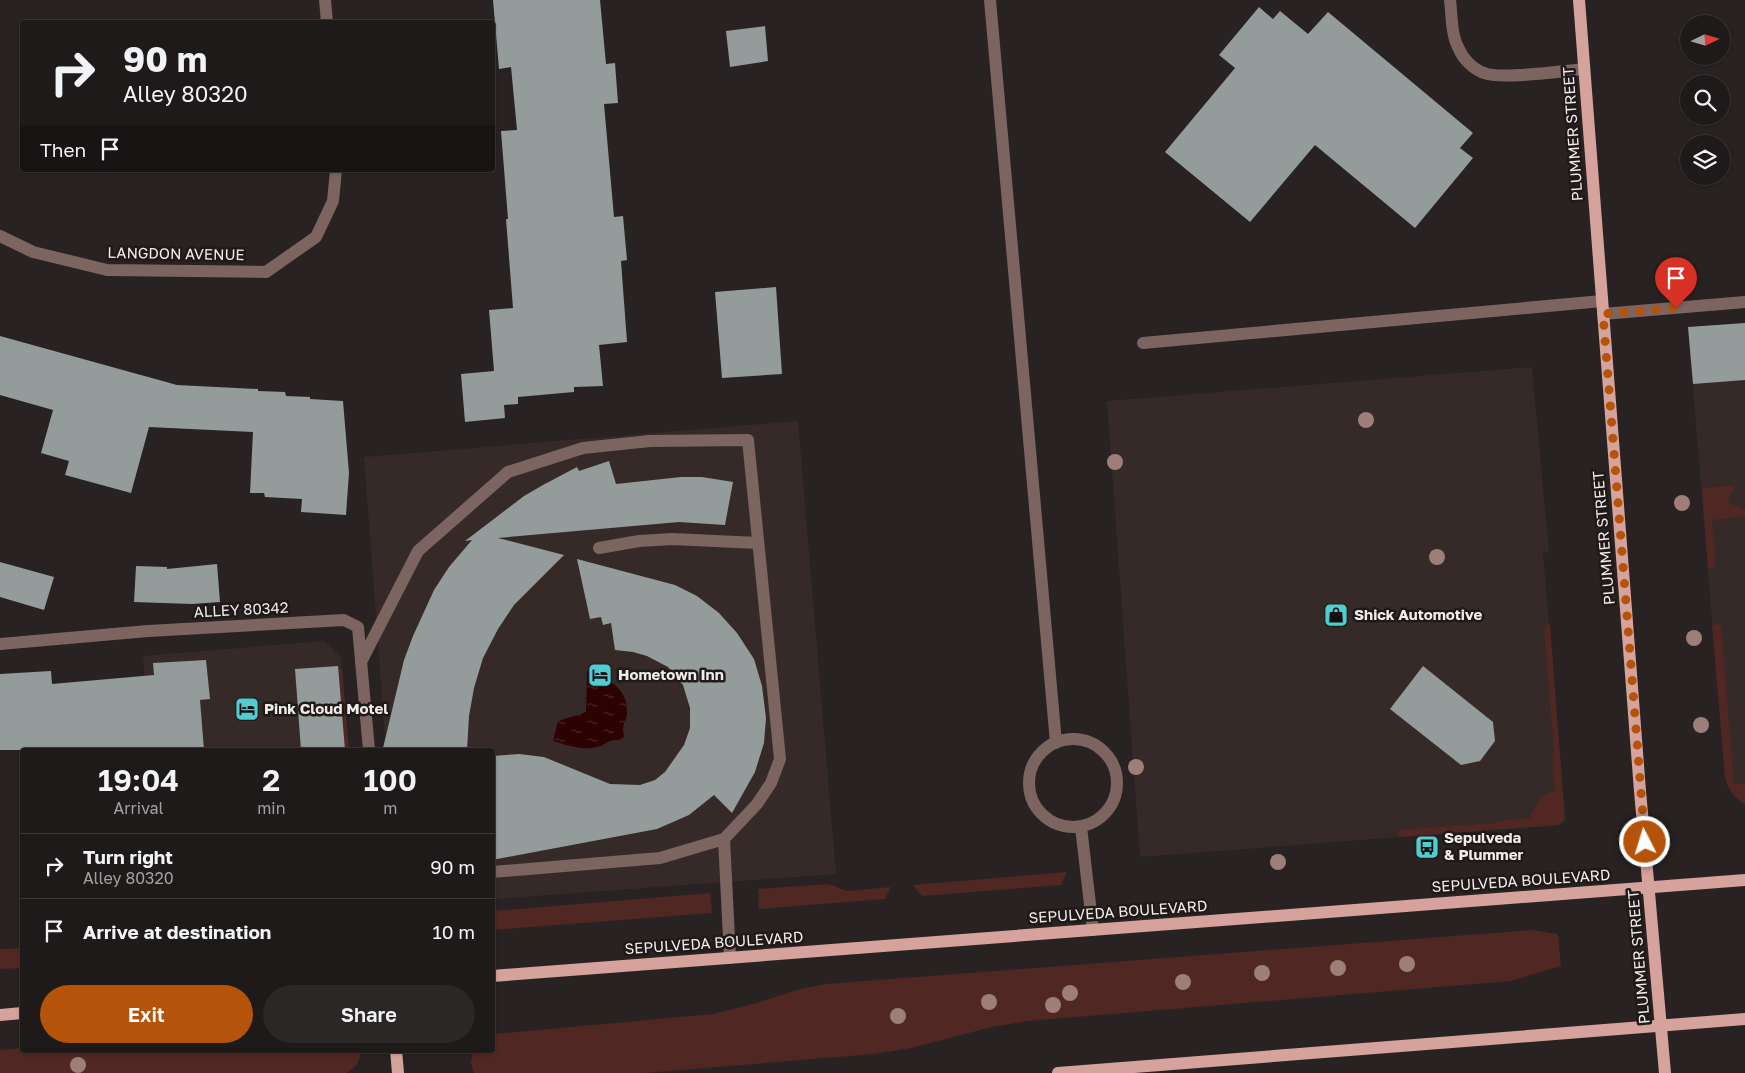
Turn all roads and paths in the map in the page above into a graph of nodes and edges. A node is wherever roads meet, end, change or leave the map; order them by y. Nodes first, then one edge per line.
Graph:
1 (325, 0) edge
2 (990, 0) edge
3 (1450, 0) edge
4 (1579, 0) edge
5 (327, 20) edge
6 (1584, 69) junction
7 (336, 172) edge
8 (0, 236) edge
9 (1745, 302) edge
10 (1602, 308) junction
11 (1143, 343) dead end
12 (758, 543) junction
13 (599, 548) dead end
14 (0, 644) edge
15 (361, 662) junction
16 (1056, 743) junction
17 (369, 748) edge
18 (1081, 827) junction
19 (724, 839) junction
20 (495, 872) edge
21 (1745, 880) edge
22 (1649, 887) junction
23 (1092, 930) junction
24 (730, 958) junction
25 (495, 976) edge
26 (20, 1013) edge
27 (0, 1015) edge
28 (1745, 1019) edge
29 (1661, 1026) junction
30 (396, 1053) edge
31 (398, 1073) edge
32 (1058, 1073) edge
33 (1664, 1073) edge

1 - 5 street
2 - 16 street
3 - 6 street
4 - 6 main road, PLUMMER STREET
6 - 10 main road, PLUMMER STREET
7 - 8 street, LANGDON AVENUE
9 - 10 street
10 - 11 street
10 - 22 main road, PLUMMER STREET
12 - 13 street
12 - 15 street
12 - 19 street
14 - 15 street, ALLEY 80342
15 - 17 street, ALLEY 80342
16 - 18 street
16 - 18 street
18 - 23 street
19 - 20 street
19 - 24 street
21 - 22 main road, SEPULVEDA BOULEVARD
22 - 23 main road, SEPULVEDA BOULEVARD
22 - 29 main road, PLUMMER STREET
23 - 24 main road, SEPULVEDA BOULEVARD
24 - 25 main road, SEPULVEDA BOULEVARD
26 - 27 main road
28 - 29 main road
29 - 32 main road
29 - 33 main road, PLUMMER STREET
30 - 31 main road

